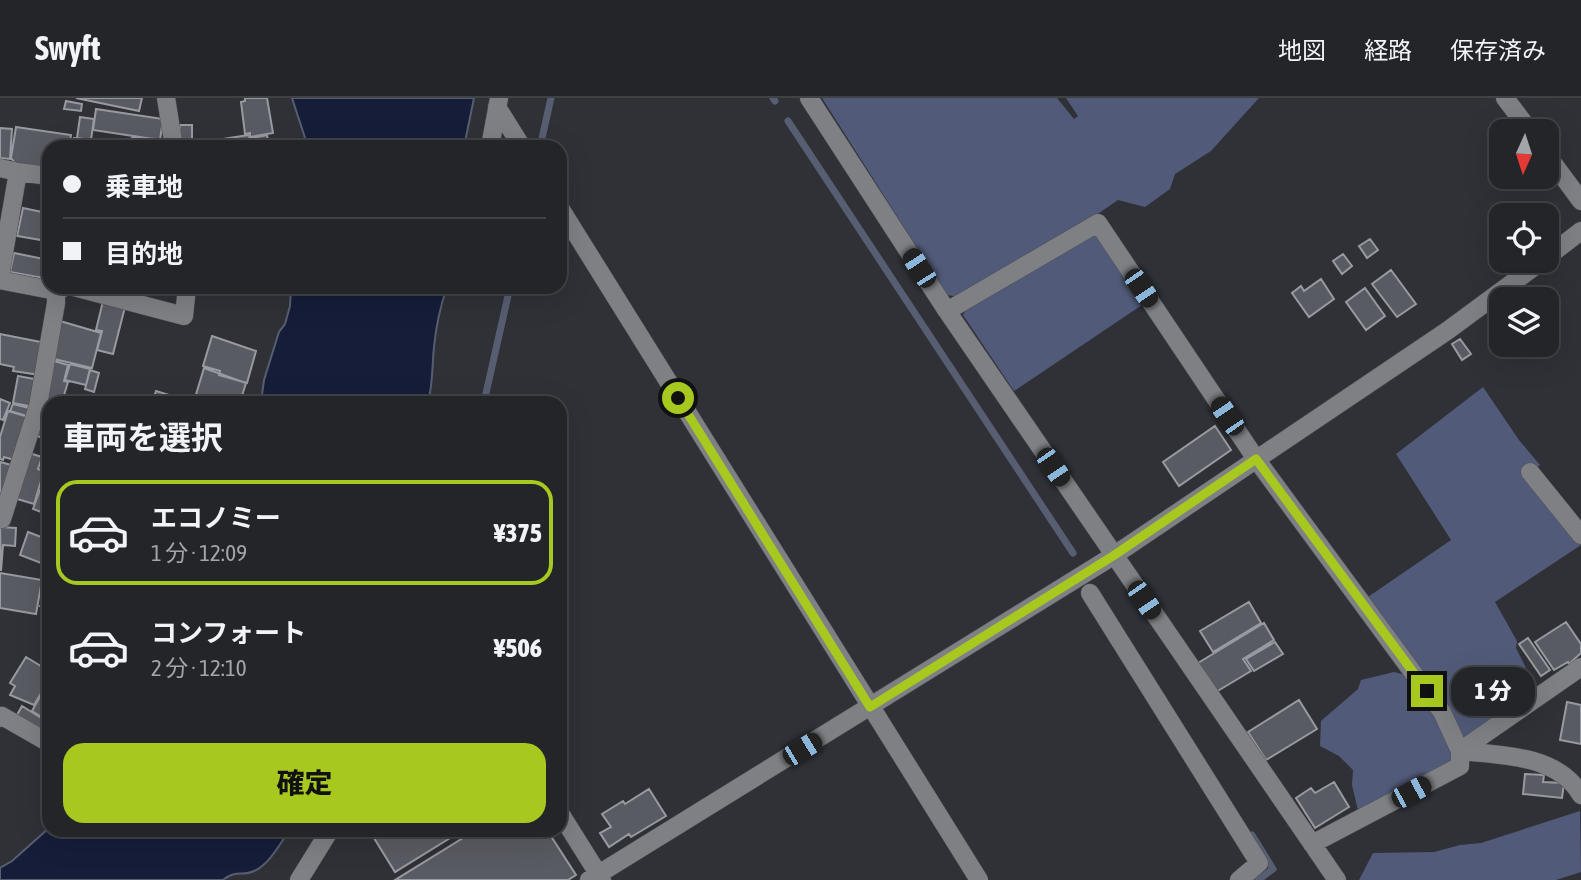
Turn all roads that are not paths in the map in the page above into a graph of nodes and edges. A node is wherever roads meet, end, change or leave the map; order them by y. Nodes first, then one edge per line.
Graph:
1 (166, 98) edge
2 (809, 98) edge
3 (1505, 98) edge
4 (498, 102) edge
5 (1521, 119) edge
6 (173, 140) edge
7 (491, 140) edge
8 (518, 140) edge
9 (0, 168) edge
10 (1559, 171) edge
11 (18, 172) junction
12 (42, 175) edge
13 (1581, 201) edge
14 (567, 219) edge
15 (1581, 232) edge
16 (1559, 248) edge
17 (1526, 273) edge
18 (0, 278) edge
19 (42, 286) edge
20 (59, 294) edge
21 (101, 294) edge
22 (186, 294) edge
23 (947, 311) junction
24 (1256, 459) junction
25 (1530, 471) dead end
26 (0, 519) edge
27 (1581, 535) edge
28 (1113, 556) junction
29 (1090, 593) dead end
30 (1581, 667) edge
31 (870, 707) junction
32 (0, 718) edge
33 (42, 739) edge
34 (1460, 751) junction
35 (1581, 795) edge
36 (567, 826) edge
37 (326, 837) edge
38 (1312, 844) junction
39 (596, 878) edge
40 (299, 880) edge
41 (979, 880) edge
42 (1238, 880) edge
43 (1337, 880) edge

1 - 6 street
2 - 23 street
3 - 5 street
4 - 7 street
4 - 8 street
9 - 11 street
10 - 13 street
11 - 12 street
11 - 18 street
14 - 31 street
15 - 16 street
17 - 24 street
18 - 19 street
20 - 26 street
21 - 22 street
23 - 24 street
23 - 28 street
24 - 28 street
24 - 34 street
25 - 27 street
28 - 31 street
28 - 38 street
29 - 42 street
30 - 34 street
31 - 39 street
31 - 41 street
32 - 33 street
34 - 35 street
34 - 38 street
36 - 39 street
37 - 40 street
38 - 43 street

